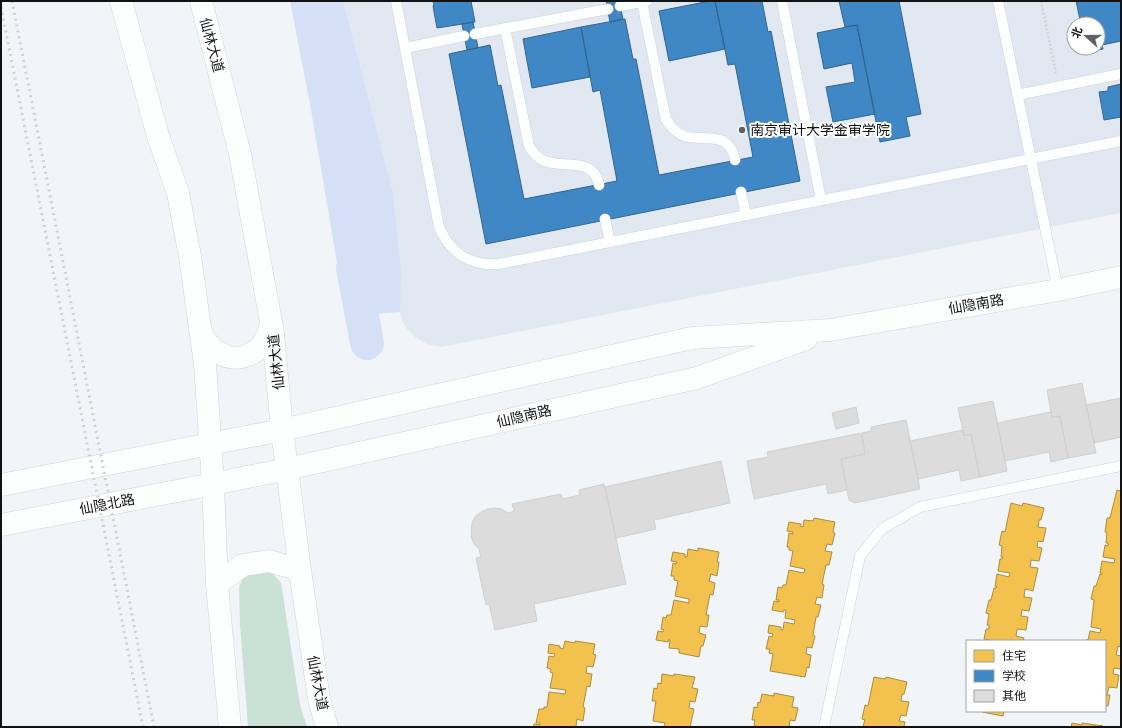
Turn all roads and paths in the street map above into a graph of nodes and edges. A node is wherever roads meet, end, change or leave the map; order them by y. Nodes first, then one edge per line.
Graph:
1 (121, 1) edge
2 (201, 1) edge
3 (396, 1) edge
4 (782, 1) edge
5 (998, 1) edge
6 (1041, 1) edge
7 (644, 2) edge
8 (620, 6) dead end
9 (608, 9) dead end
10 (505, 28) junction
11 (475, 34) dead end
12 (464, 36) dead end
13 (405, 48) junction
14 (1121, 74) edge
15 (1059, 87) junction
16 (1017, 95) junction
17 (1121, 141) edge
18 (1030, 158) junction
19 (735, 160) dead end
20 (599, 185) dead end
21 (741, 192) dead end
22 (821, 200) junction
23 (746, 215) junction
24 (606, 219) dead end
25 (610, 242) junction
26 (1121, 277) edge
27 (1058, 290) junction
28 (271, 321) junction
29 (830, 330) junction
30 (201, 332) junction
31 (282, 430) junction
32 (210, 444) junction
33 (1121, 466) edge
34 (287, 469) junction
35 (213, 484) junction
36 (1, 485) edge
37 (1, 525) edge
38 (300, 570) junction
39 (217, 584) junction
40 (230, 727) edge
41 (327, 727) edge
42 (824, 727) edge

1 - 30 main road
2 - 28 main road, 仙林大道
3 - 13 lane
4 - 22 lane
5 - 16 lane
6 - 15 path
7 - 8 lane
7 - 19 lane
9 - 10 lane
10 - 11 lane
10 - 20 lane
12 - 13 lane
13 - 25 lane
14 - 15 lane
15 - 16 lane
16 - 18 lane
17 - 18 lane
18 - 22 lane
18 - 27 lane
21 - 23 lane
22 - 23 lane
23 - 25 lane
24 - 25 lane
26 - 27 main road, 仙隐南路
27 - 29 main road, 仙隐南路
28 - 30 main road
28 - 31 main road, 仙林大道
29 - 31 main road, 仙隐南路
29 - 34 main road, 仙隐南路
30 - 32 main road
31 - 32 main road, 仙隐南路
31 - 34 main road, 仙林大道
32 - 35 main road
32 - 36 main road
33 - 42 lane
34 - 35 main road, 仙隐南路
34 - 38 main road, 仙林大道
35 - 37 main road, 仙隐北路
35 - 39 main road
38 - 39 main road
38 - 41 main road, 仙林大道
39 - 40 main road

